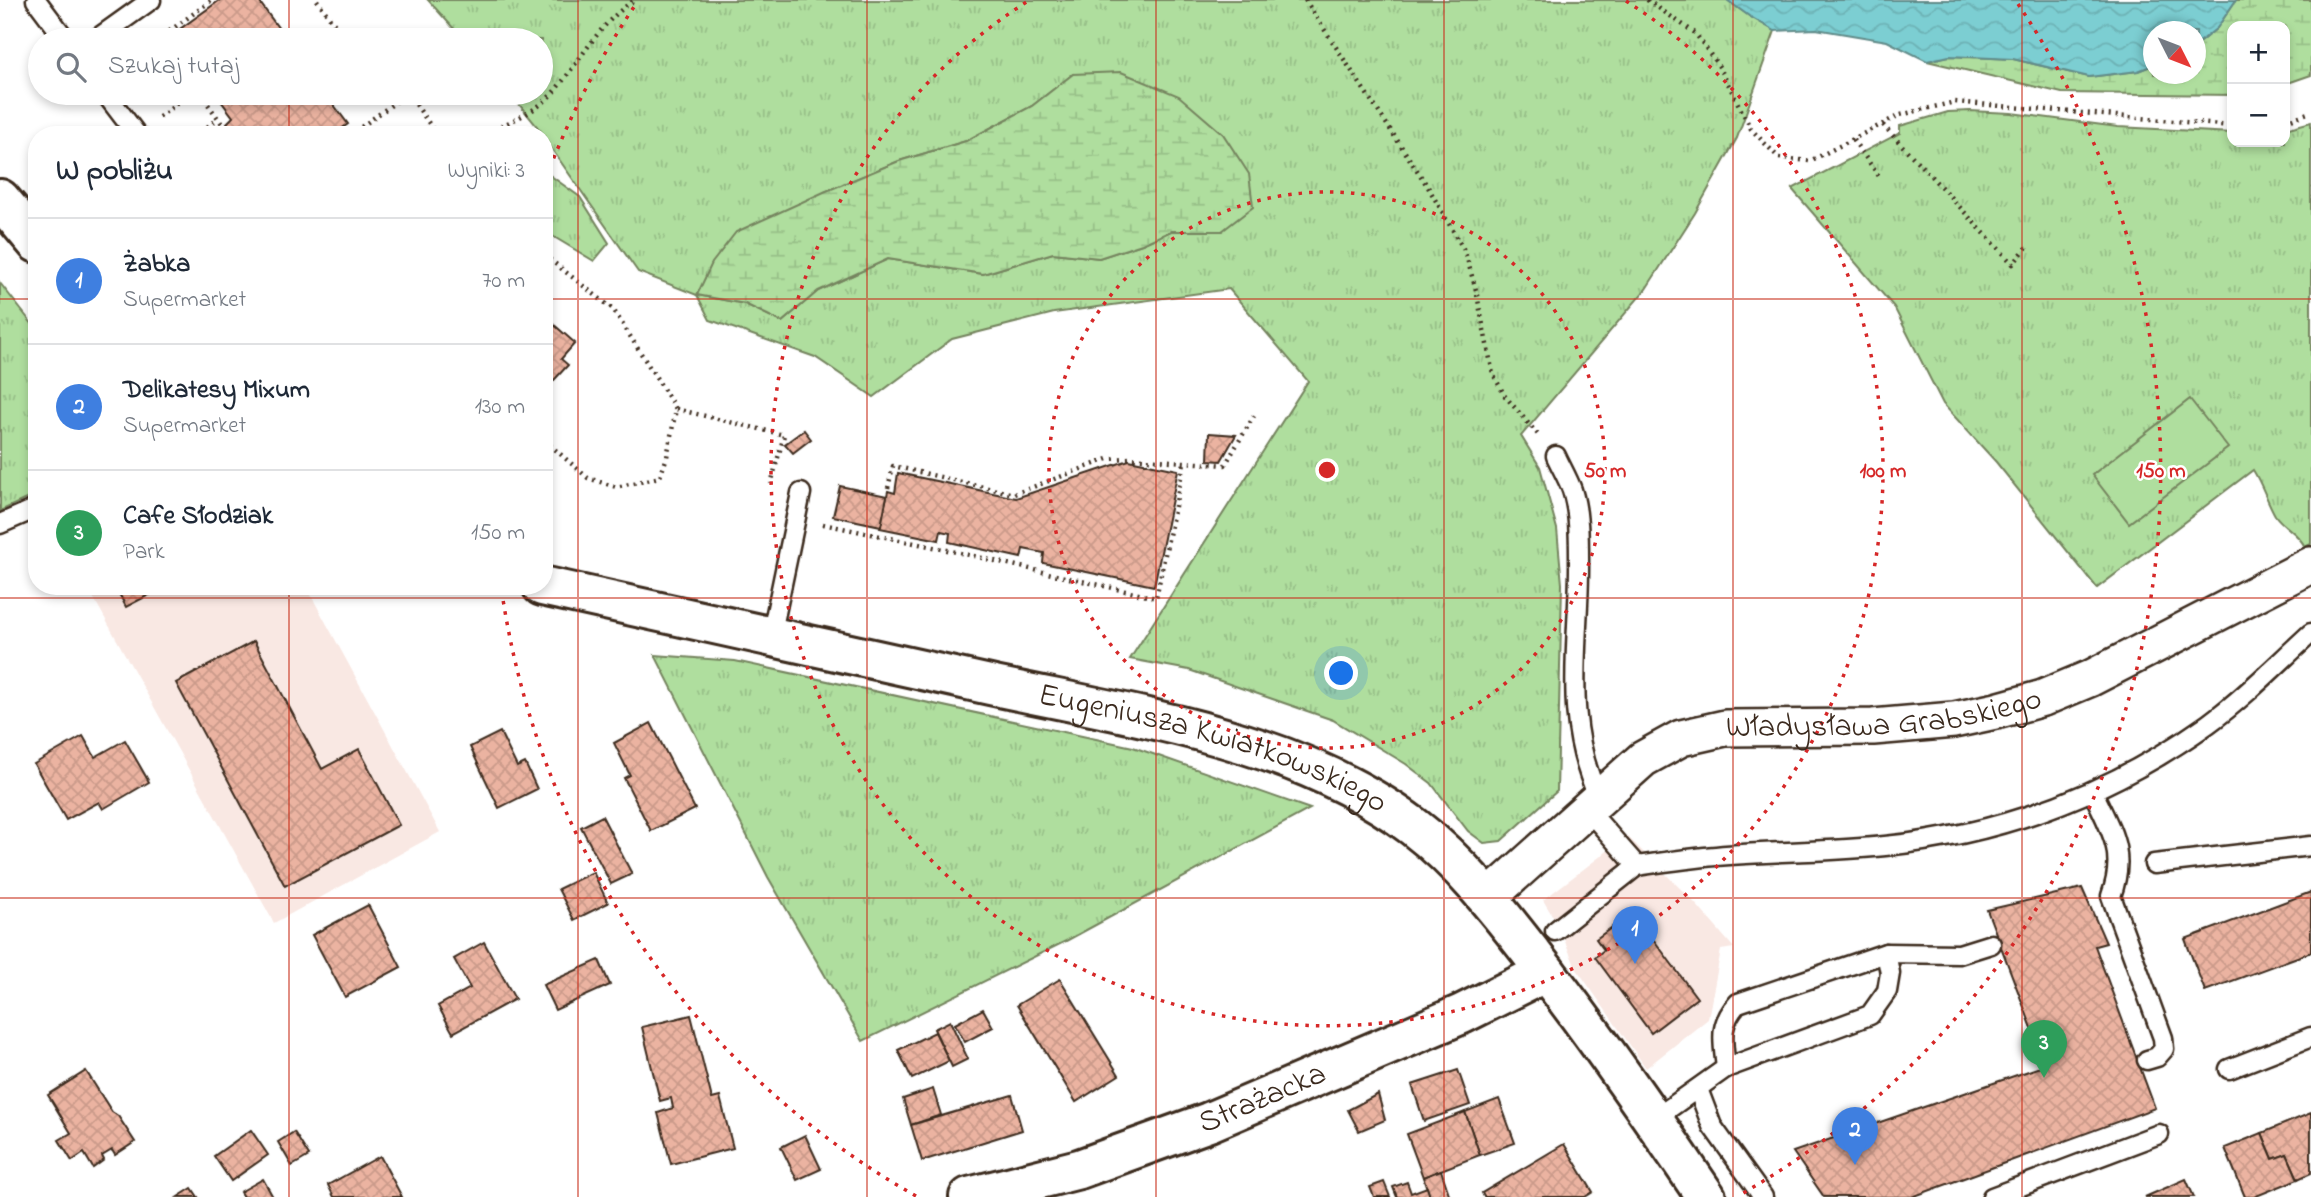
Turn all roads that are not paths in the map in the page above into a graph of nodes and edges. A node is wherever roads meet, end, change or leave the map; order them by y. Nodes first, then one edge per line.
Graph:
1 (36, 0) edge
2 (151, 0) edge
3 (56, 28) edge
4 (112, 28) edge
5 (114, 105) edge
6 (131, 126) edge
7 (0, 199) edge
8 (28, 232) edge
9 (1556, 456) road end
10 (801, 493) dead end
11 (28, 512) edge
12 (0, 524) edge
13 (2311, 565) edge
14 (553, 588) edge
15 (2311, 633) edge
16 (771, 637) junction
17 (2093, 792) junction
18 (1593, 803) junction
19 (2311, 846) edge
20 (2154, 864) dead end
21 (1637, 866) junction
22 (1487, 899) junction
23 (1555, 931) dead end
24 (1991, 944) dead end
25 (1886, 953) junction
26 (1546, 972) junction
27 (2311, 1037) edge
28 (2147, 1060) dead end
29 (1726, 1068) junction
30 (2229, 1069) dead end
31 (1698, 1089) junction
32 (1653, 1120) junction
33 (2159, 1134) dead end
34 (969, 1197) edge
35 (1706, 1197) edge
36 (1763, 1197) edge
37 (1992, 1197) edge

1 - 3 lane
2 - 4 lane
5 - 6 lane
7 - 8 street
9 - 18 lane
10 - 16 lane
11 - 12 lane
13 - 18 street, Władysława Grabskiego
14 - 16 street, Eugeniusza Kwiatkowskiego
15 - 17 lane
16 - 22 street, Eugeniusza Kwiatkowskiego
17 - 21 lane
17 - 28 lane
18 - 21 lane
18 - 22 street, Władysława Grabskiego
19 - 20 lane
21 - 23 lane
22 - 26 street, Eugeniusza Kwiatkowskiego
24 - 25 lane
25 - 29 lane
25 - 29 lane
26 - 32 street, Eugeniusza Kwiatkowskiego
26 - 34 street, Strażacka
27 - 30 lane
29 - 31 lane
31 - 32 lane
31 - 36 lane
32 - 35 street, Eugeniusza Kwiatkowskiego
33 - 37 lane

